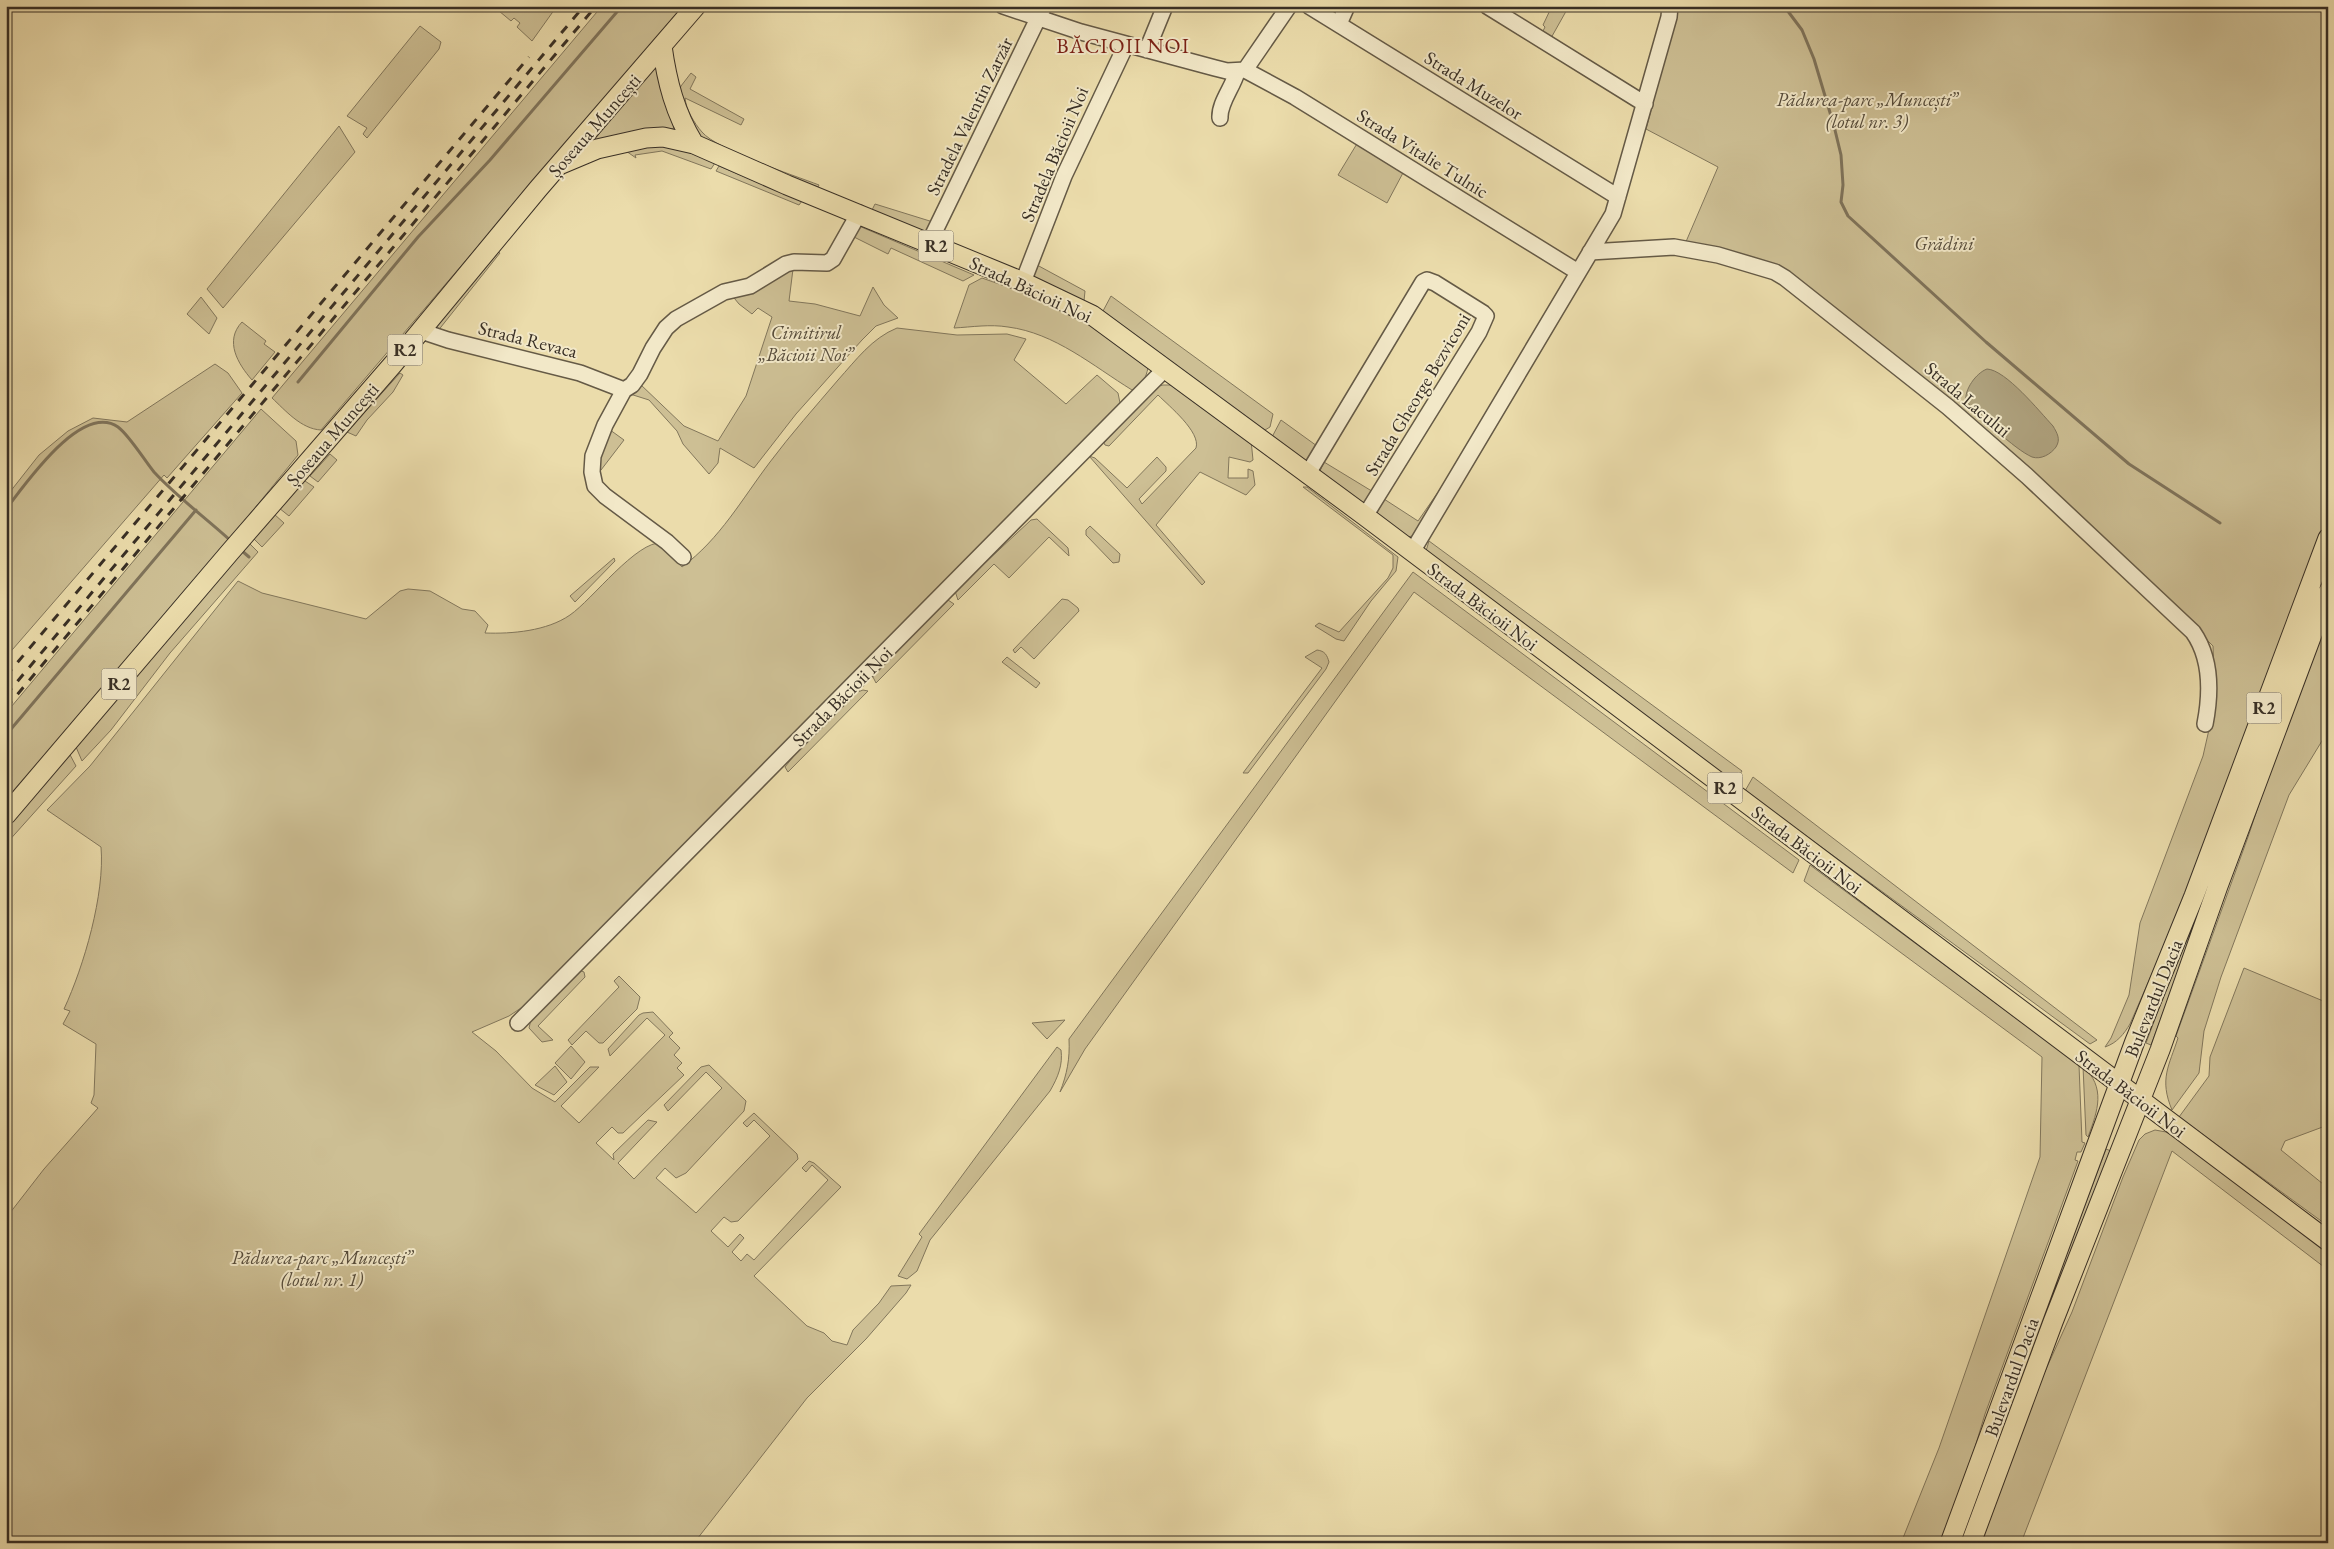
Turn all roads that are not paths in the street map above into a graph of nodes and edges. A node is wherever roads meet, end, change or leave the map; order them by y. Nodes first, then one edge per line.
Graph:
1 (696, 6) edge
2 (1004, 6) edge
3 (1165, 6) edge
4 (1289, 6) edge
5 (1310, 6) edge
6 (1347, 6) edge
7 (1487, 6) edge
8 (1670, 12) edge
9 (1041, 13) edge
10 (1339, 24) junction
11 (1126, 45) junction
12 (662, 46) junction
13 (1147, 50) junction
14 (1241, 71) junction
15 (1645, 104) junction
16 (1220, 118) dead end
17 (694, 144) junction
18 (560, 165) junction
19 (1618, 197) junction
20 (859, 214) junction
21 (929, 243) junction
22 (1590, 252) junction
23 (1578, 272) junction
24 (1023, 282) junction
25 (420, 331) junction
26 (1165, 369) junction
27 (624, 390) junction
28 (1307, 475) junction
29 (1365, 516) junction
30 (2328, 538) edge
31 (1412, 552) junction
32 (682, 557) dead end
33 (2328, 592) edge
34 (2205, 724) dead end
35 (6, 815) edge
36 (518, 1023) dead end
37 (2119, 1085) junction
38 (2140, 1102) junction
39 (2328, 1242) edge
40 (1950, 1543) edge
41 (1971, 1543) edge

1 - 12 main road, Șoseaua Muncești
2 - 9 street, Strada Vitalie Tulnic
3 - 13 street
4 - 14 street
5 - 10 street, Strada Muzelor
6 - 10 street
7 - 15 street
8 - 15 street
9 - 11 street, Strada Vitalie Tulnic
9 - 21 street, Stradela Valentin Zarzăr
10 - 19 street, Strada Muzelor
11 - 13 street, Strada Vitalie Tulnic
11 - 24 street, Stradela Băcioii Noi
12 - 17 main road
12 - 18 main road, Șoseaua Muncești
13 - 14 street, Strada Vitalie Tulnic
14 - 16 street
14 - 23 street, Strada Vitalie Tulnic
15 - 19 street
17 - 18 main road, Strada Băcioii Noi / R2
17 - 20 main road, Strada Băcioii Noi / R2
18 - 25 main road, Șoseaua Muncești / R2
19 - 22 street
20 - 21 main road, Strada Băcioii Noi / R2
20 - 27 street
21 - 24 main road, Strada Băcioii Noi / R2
22 - 23 street
22 - 34 street, Strada Lacului
23 - 31 street
24 - 26 main road, Strada Băcioii Noi / R2
25 - 27 street, Strada Revaca
25 - 35 main road, Șoseaua Muncești / R2
26 - 28 main road, Strada Băcioii Noi / R2
26 - 36 street, Strada Băcioii Noi
27 - 32 street
28 - 29 main road, Strada Băcioii Noi / R2
28 - 29 street, Strada Gheorge Bezviconi
29 - 31 main road, Strada Băcioii Noi / R2
30 - 37 main road, Bulevardul Dacia / R2
31 - 37 main road, Strada Băcioii Noi / R2
33 - 38 main road, Bulevardul Dacia / R2
37 - 38 main road, Strada Băcioii Noi / R2
37 - 40 main road, Bulevardul Dacia
38 - 39 main road, Strada Băcioii Noi
38 - 41 main road, Bulevardul Dacia

